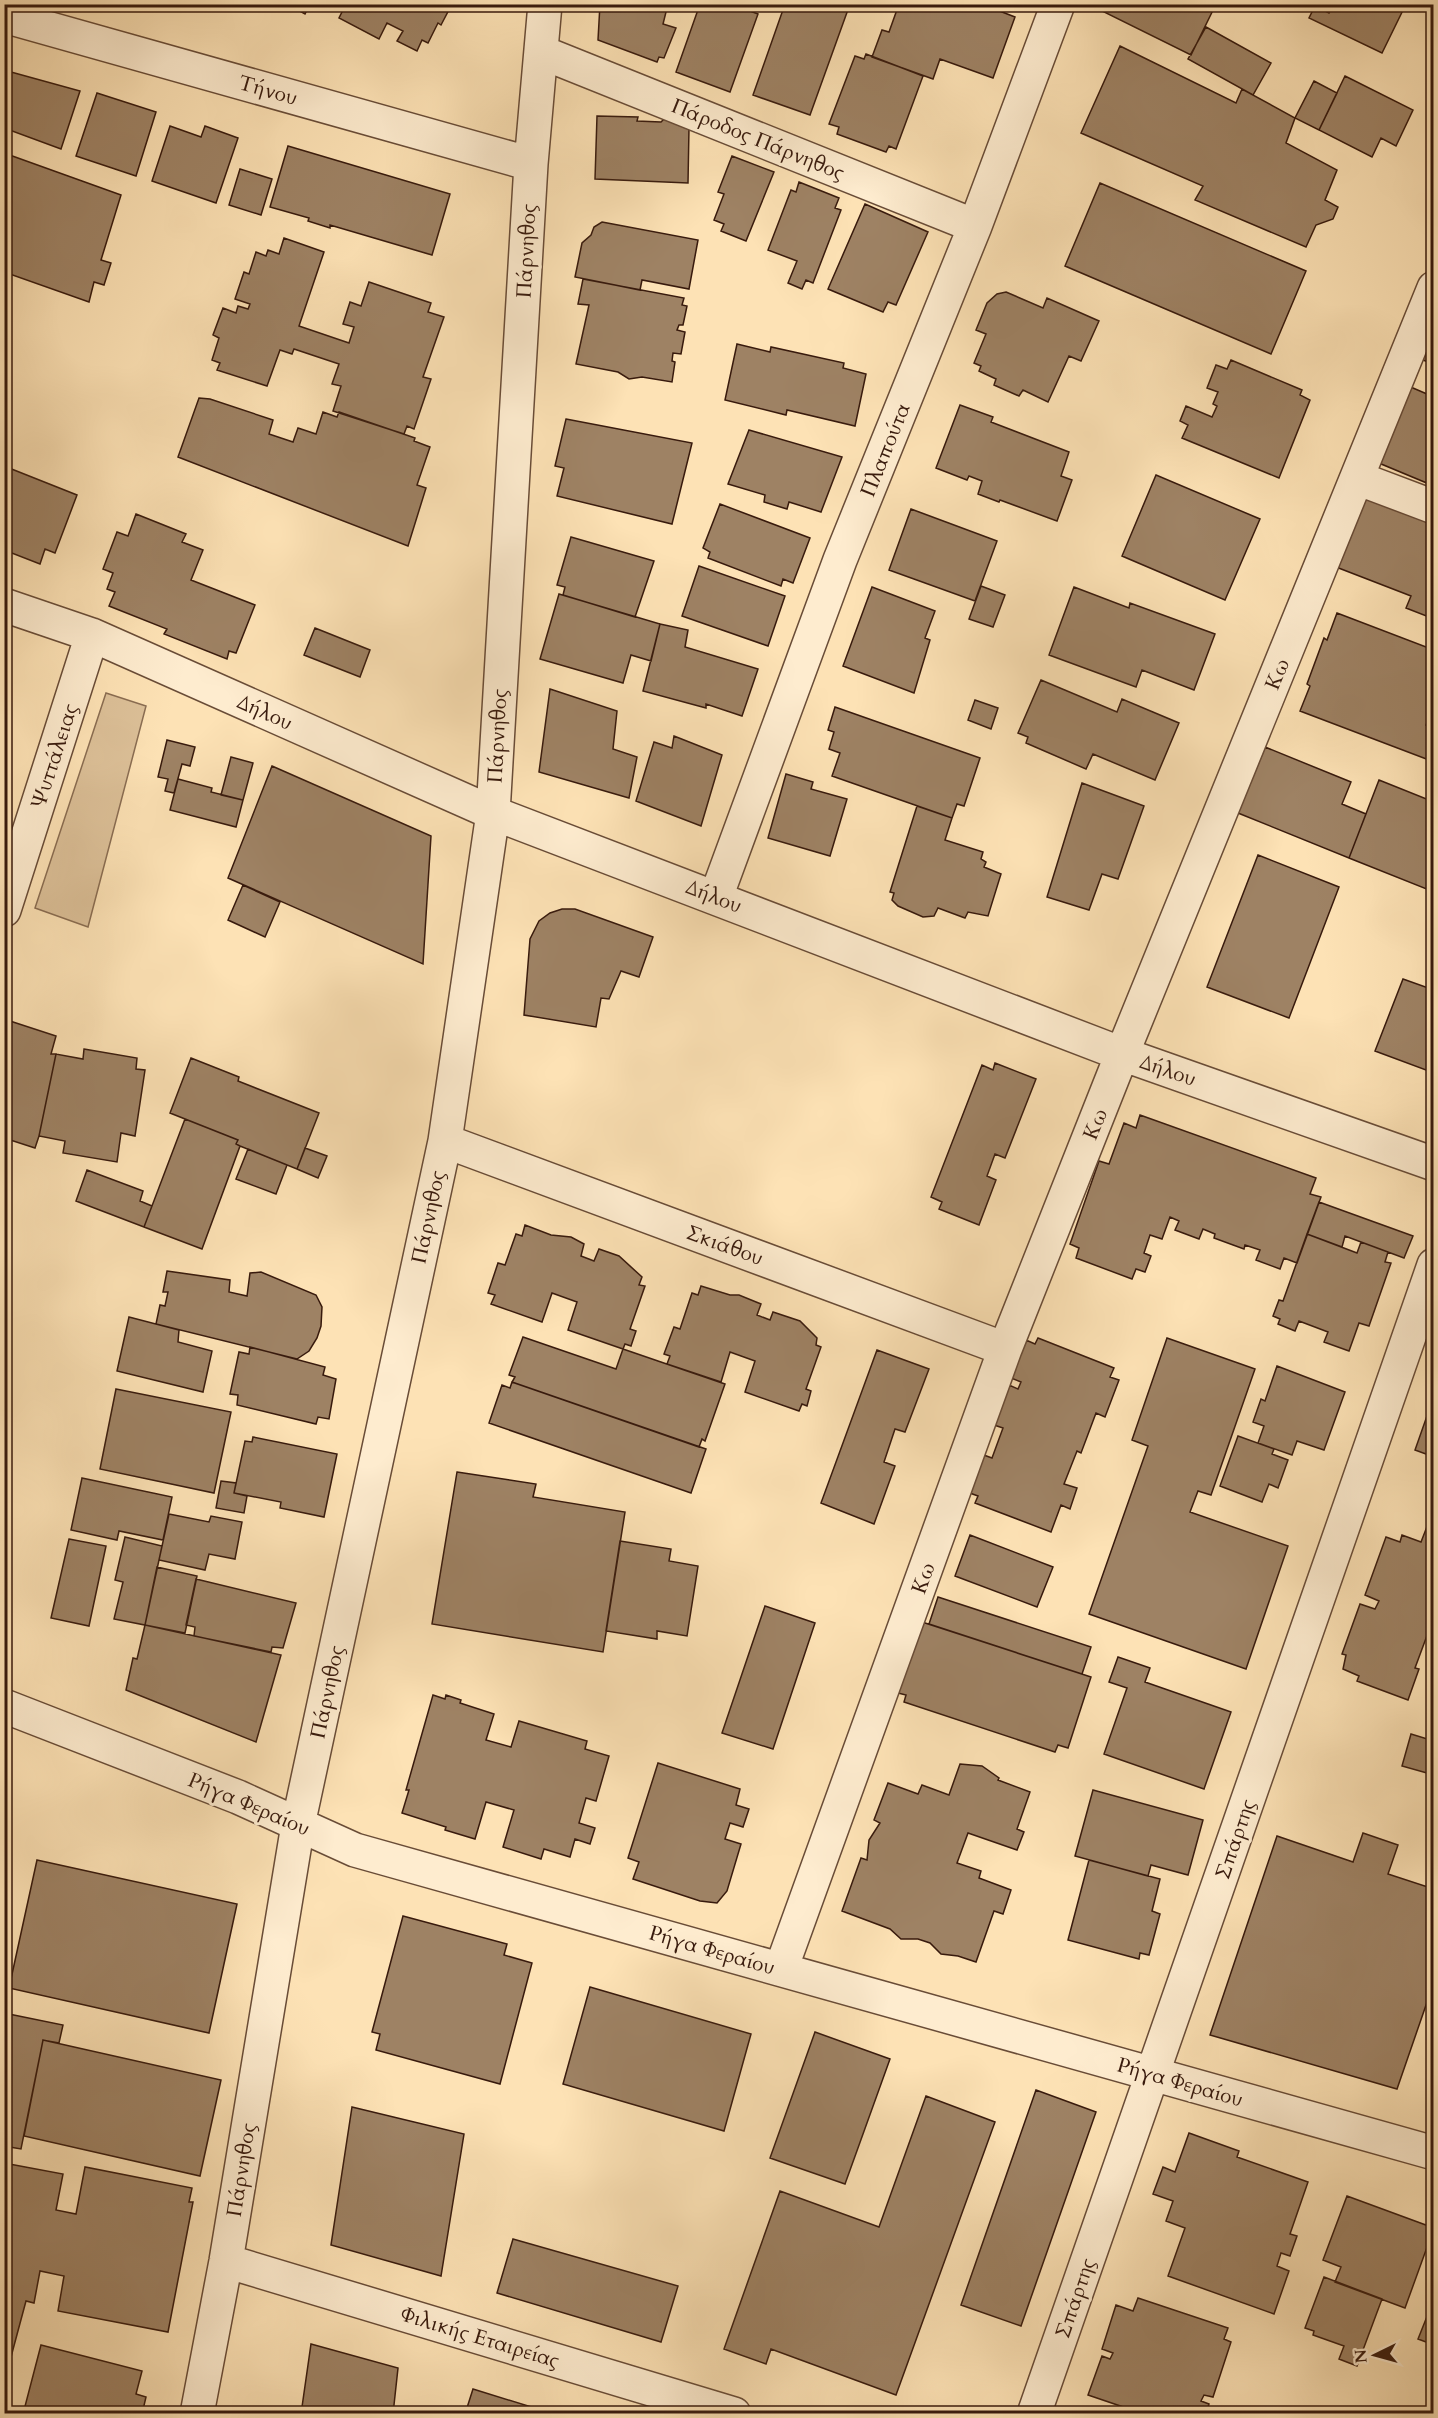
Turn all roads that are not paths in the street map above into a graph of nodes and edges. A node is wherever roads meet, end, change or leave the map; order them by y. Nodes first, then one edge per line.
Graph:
1 (545, 4) edge
2 (1058, 4) edge
3 (4, 16) edge
4 (541, 52) junction
5 (531, 164) junction
6 (975, 226) junction
7 (1434, 288) edge
8 (1357, 478) junction
9 (1434, 507) edge
10 (4, 605) edge
11 (92, 635) junction
12 (493, 813) junction
13 (716, 897) junction
14 (4, 910) edge
15 (1122, 1054) junction
16 (445, 1141) junction
17 (1434, 1164) edge
18 (1434, 1265) edge
19 (1005, 1349) junction
20 (4, 1706) edge
21 (298, 1825) junction
22 (782, 1969) junction
23 (1153, 2075) junction
24 (1434, 2153) edge
25 (226, 2261) junction
26 (197, 2414) edge
27 (734, 2414) edge
28 (1034, 2414) edge

1 - 4 street, Πάρνηθος
2 - 6 street, Πλαπούτα
3 - 5 street, Τήνου
4 - 5 street, Πάρνηθος
4 - 6 street, Πάροδος Πάρνηθος
5 - 12 street, Πάρνηθος
6 - 13 street, Πλαπούτα
7 - 8 street, Κω
8 - 9 street
8 - 15 street, Κω
10 - 11 street, Δήλου
11 - 12 street, Δήλου
11 - 14 street, Ψυττάλειας
12 - 13 street, Δήλου
12 - 16 street, Πάρνηθος
13 - 15 street, Δήλου
15 - 17 street, Δήλου
15 - 19 street, Κω
16 - 19 street, Σκιάθου
16 - 21 street, Πάρνηθος
18 - 23 street, Σπάρτης
19 - 22 street, Κω
20 - 21 street, Ρήγα Φεραίου
21 - 22 street, Ρήγα Φεραίου
21 - 25 street, Πάρνηθος
22 - 23 street, Ρήγα Φεραίου
23 - 24 street, Ρήγα Φεραίου
23 - 28 street, Σπάρτης
25 - 26 street, Πάρνηθος
25 - 27 street, Φιλικής Εταιρείας

